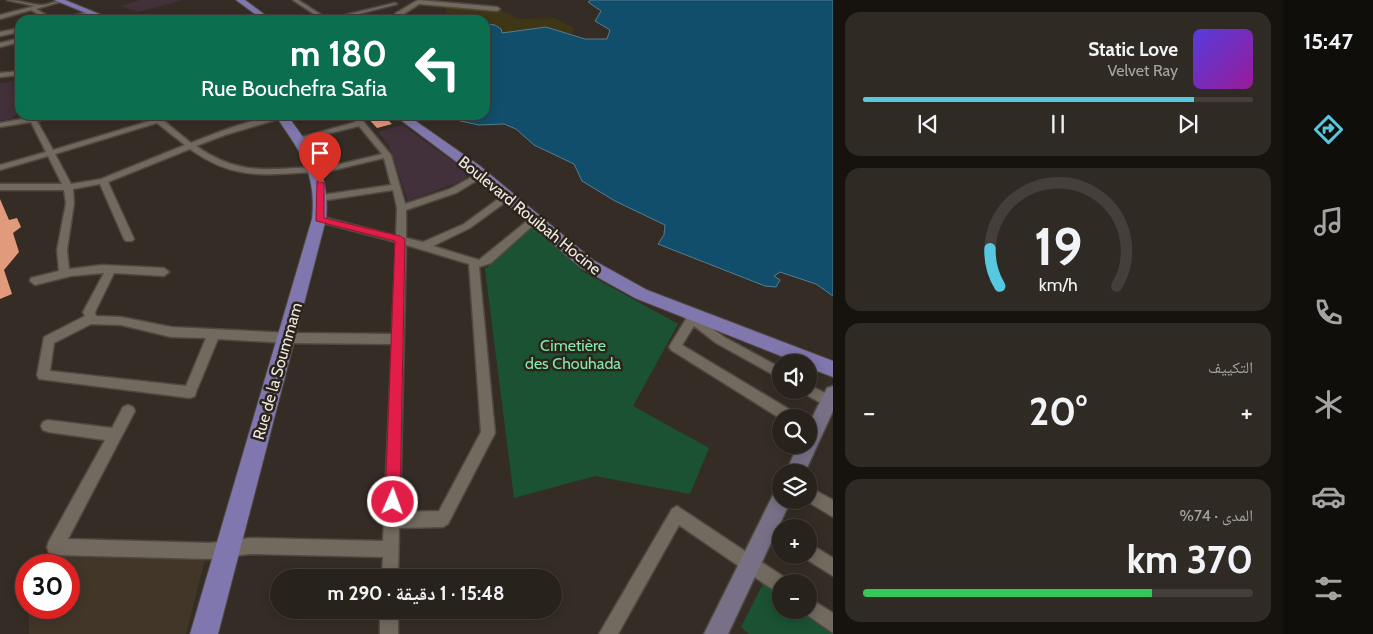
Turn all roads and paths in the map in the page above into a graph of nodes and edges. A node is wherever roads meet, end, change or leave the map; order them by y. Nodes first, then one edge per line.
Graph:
1 (240, 0) edge
2 (307, 0) edge
3 (387, 0) edge
4 (472, 0) edge
5 (60, 1) edge
6 (296, 1) edge
7 (421, 1) edge
8 (8, 3) edge
9 (395, 4) junction
10 (42, 6) junction
11 (470, 6) junction
12 (408, 8) junction
13 (32, 9) junction
14 (497, 9) dead end
15 (40, 13) junction
16 (32, 15) edge
17 (43, 15) edge
18 (90, 15) edge
19 (261, 15) edge
20 (320, 15) edge
21 (349, 15) edge
22 (399, 15) edge
23 (0, 17) edge
24 (15, 19) edge
25 (0, 23) edge
26 (15, 31) edge
27 (0, 34) edge
28 (15, 41) edge
29 (11, 42) junction
30 (0, 45) edge
31 (15, 45) edge
32 (15, 74) edge
33 (0, 75) edge
34 (15, 119) edge
35 (38, 120) edge
36 (149, 120) edge
37 (158, 120) edge
38 (269, 120) edge
39 (287, 120) edge
40 (359, 120) edge
41 (407, 120) edge
42 (34, 121) junction
43 (362, 123) junction
44 (3, 125) edge
45 (298, 139) junction
46 (192, 145) junction
47 (51, 153) junction
48 (387, 155) junction
49 (0, 168) edge
50 (317, 170) junction
51 (482, 175) junction
52 (102, 181) junction
53 (0, 187) edge
54 (68, 187) junction
55 (397, 187) junction
56 (508, 196) junction
57 (321, 198) junction
58 (402, 208) junction
59 (319, 219) junction
60 (535, 219) junction
61 (129, 239) dead end
62 (400, 239) junction
63 (424, 246) junction
64 (474, 263) junction
65 (111, 269) junction
66 (164, 272) dead end
67 (64, 275) junction
68 (36, 281) dead end
69 (688, 315) junction
70 (92, 318) junction
71 (214, 334) junction
72 (286, 338) junction
73 (397, 339) junction
74 (772, 369) edge
75 (833, 369) edge
76 (817, 393) edge
77 (832, 400) edge
78 (777, 409) edge
79 (128, 412) dead end
80 (817, 425) edge
81 (48, 426) dead end
82 (116, 435) junction
83 (817, 499) edge
84 (833, 509) edge
85 (392, 520) junction
86 (772, 534) edge
87 (226, 549) junction
88 (391, 549) junction
89 (817, 557) edge
90 (752, 564) junction
91 (833, 568) edge
92 (390, 569) edge
93 (772, 578) edge
94 (817, 612) edge
95 (389, 619) edge
96 (833, 624) edge
97 (204, 634) edge
98 (389, 634) edge
99 (608, 634) edge
100 (716, 634) edge

1 - 19 main road
2 - 6 street
3 - 9 street
4 - 11 street
5 - 10 street
5 - 18 main road
6 - 20 street
7 - 11 street
7 - 12 street
8 - 10 street
9 - 12 street
9 - 21 street
10 - 13 street
11 - 14 street
12 - 22 street
13 - 15 street
13 - 23 street
15 - 16 street
15 - 17 street
24 - 25 street
26 - 27 street
28 - 29 street
29 - 30 street
29 - 31 street
32 - 33 street
34 - 44 street
35 - 42 street
36 - 47 street
37 - 46 street
38 - 46 street
39 - 45 main road, Rue de la Soummam
40 - 43 street
41 - 51 main road, Boulevard Rouibah Hocine
42 - 44 street
42 - 47 street
43 - 45 street
43 - 48 street
45 - 50 main road, Rue de la Soummam
46 - 50 street
46 - 52 street
47 - 49 street
47 - 54 street
48 - 50 street
48 - 55 street
50 - 57 main road, Rue de la Soummam
51 - 56 main road, Boulevard Rouibah Hocine
51 - 58 street
52 - 54 street
52 - 61 street
53 - 54 street
54 - 67 street
55 - 57 street
55 - 58 street
56 - 60 main road, Boulevard Rouibah Hocine
56 - 63 street
57 - 59 main road, Rue de la Soummam
58 - 62 street
59 - 62 street
59 - 72 main road, Rue de la Soummam
60 - 64 street
60 - 69 main road, Boulevard Rouibah Hocine
62 - 63 street
62 - 73 street
63 - 64 street
64 - 85 street
65 - 66 street
65 - 67 street
65 - 70 street
67 - 68 street
69 - 74 street
69 - 75 main road, Boulevard Rouibah Hocine
69 - 78 street
70 - 71 street
70 - 71 street
71 - 72 street
72 - 73 street
72 - 87 main road, Rue de la Soummam
73 - 85 street
76 - 77 street
77 - 80 main road
79 - 82 street
81 - 82 street
82 - 87 street
83 - 84 street
85 - 88 street
86 - 90 main road
87 - 88 street
87 - 97 main road, Rue de la Soummam
88 - 92 street
89 - 91 street
90 - 93 street
90 - 99 street
90 - 100 main road
94 - 96 street
95 - 98 street

